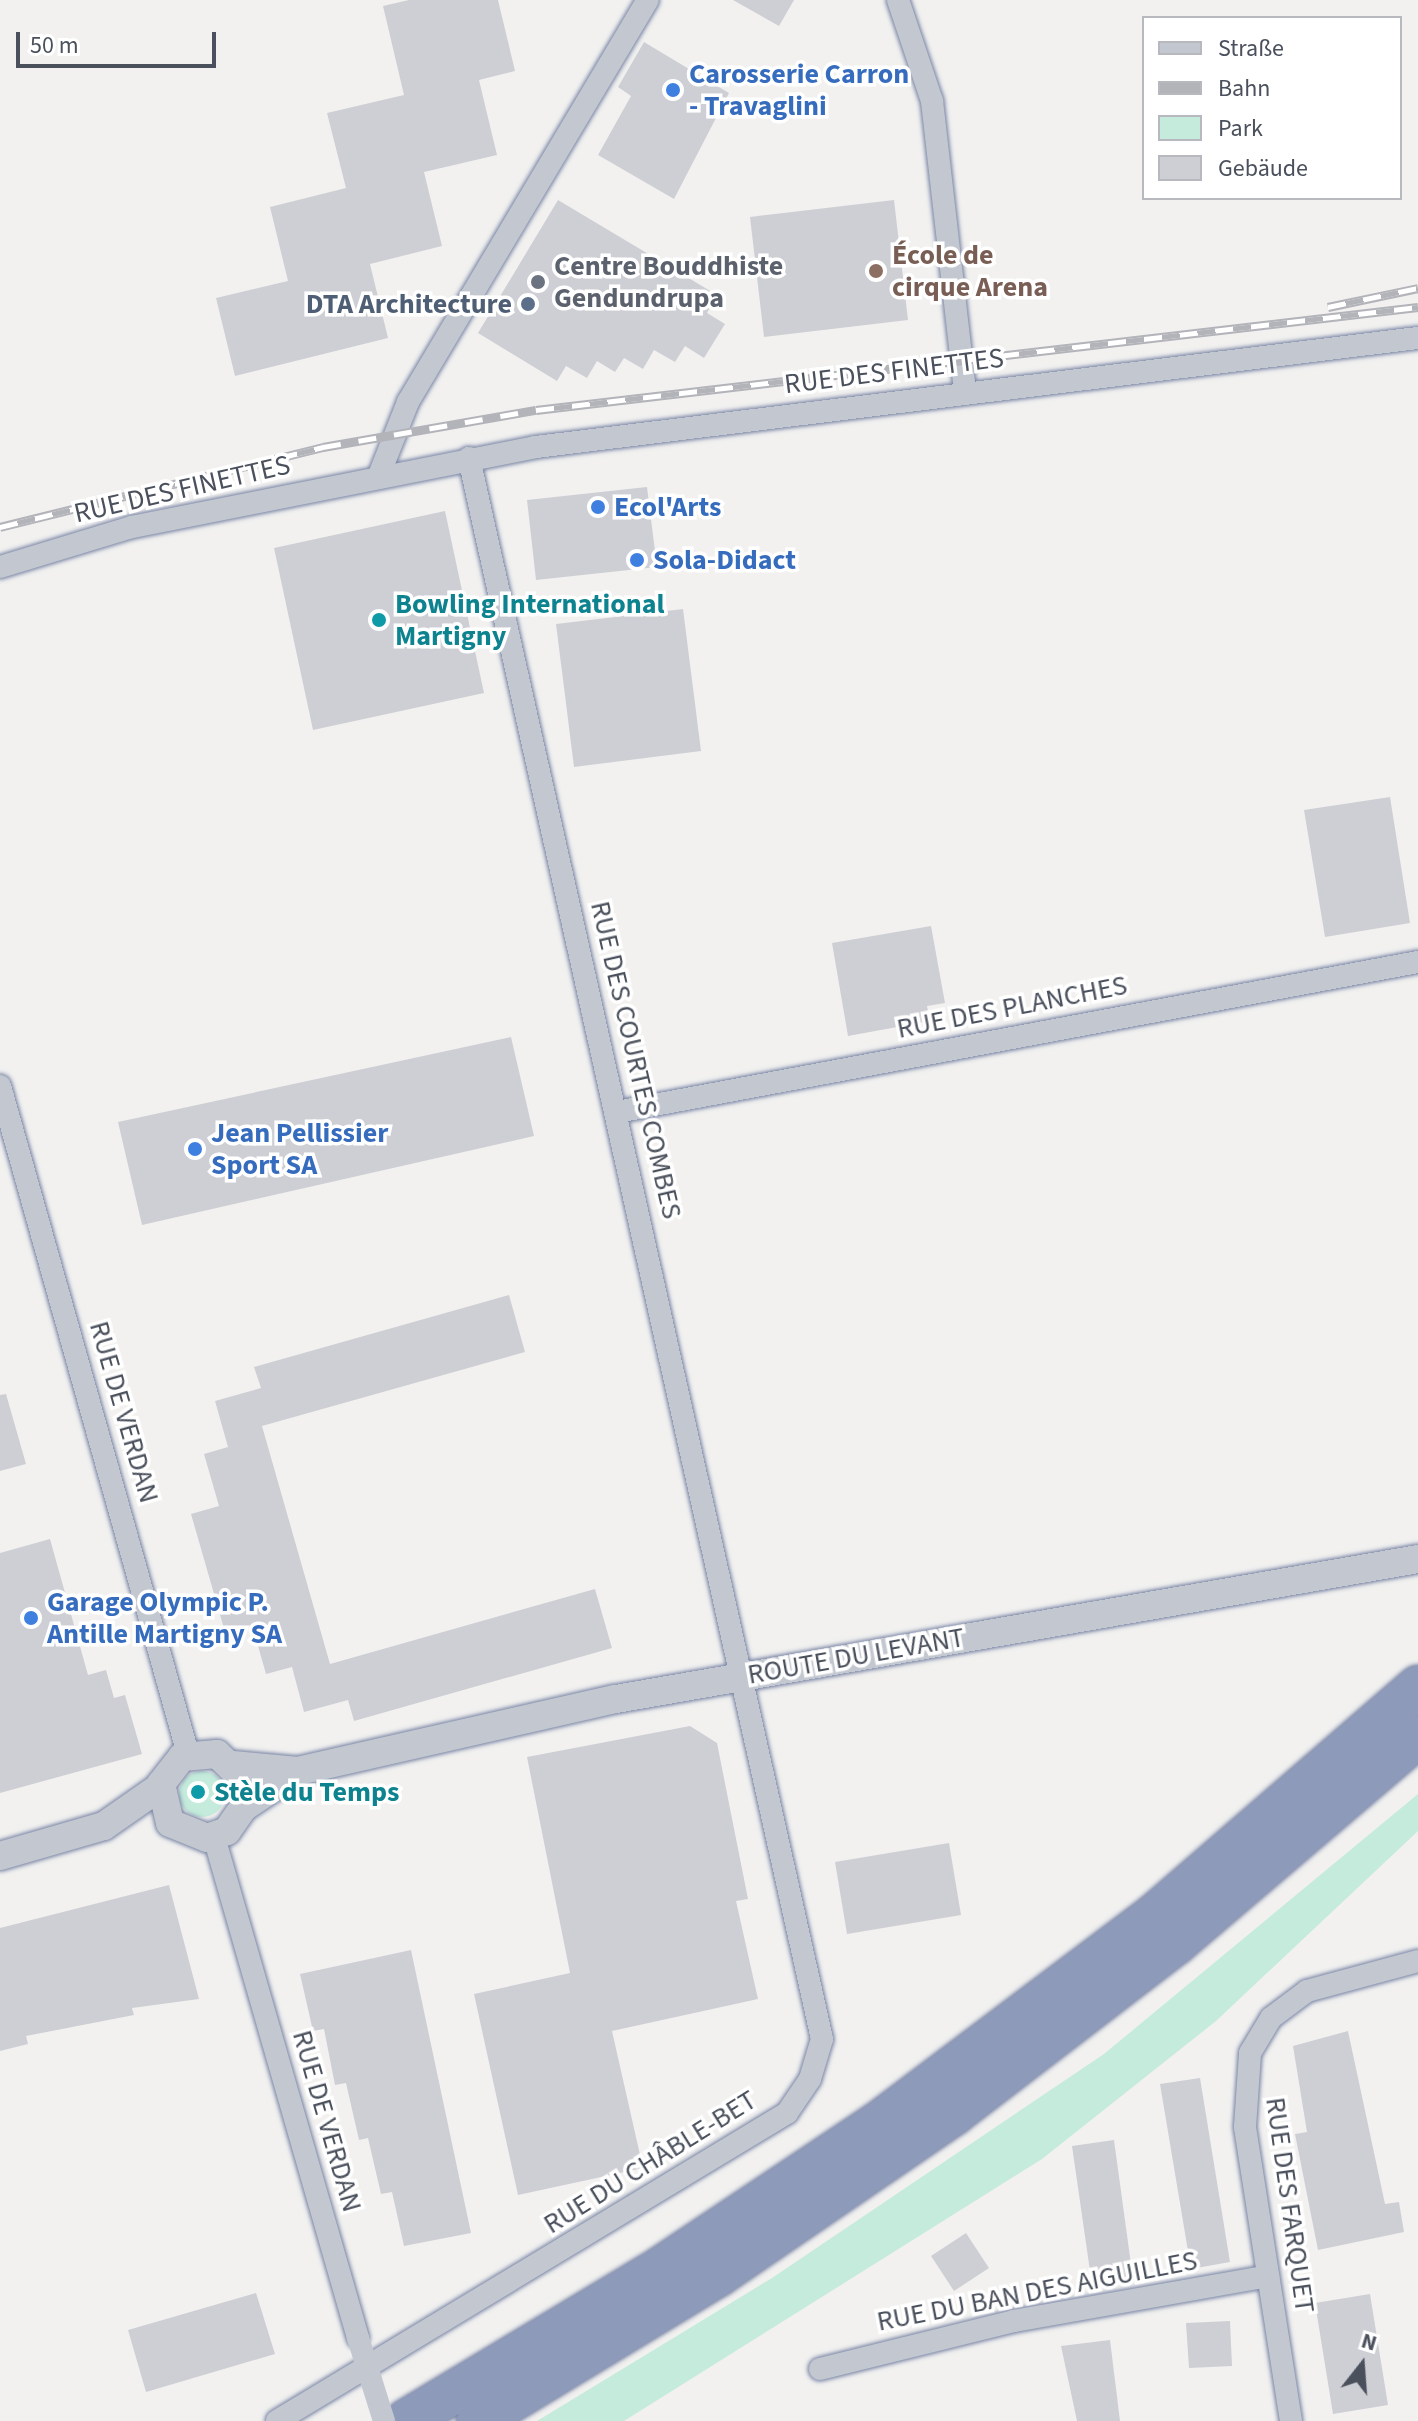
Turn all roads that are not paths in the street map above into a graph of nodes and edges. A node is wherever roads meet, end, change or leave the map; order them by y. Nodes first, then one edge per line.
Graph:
1 (648, 0) edge
2 (898, 0) edge
3 (1418, 338) edge
4 (965, 392) junction
5 (469, 458) junction
6 (379, 475) junction
7 (0, 567) edge
8 (1418, 962) edge
9 (0, 1086) edge
10 (617, 1112) junction
11 (1418, 1559) edge
12 (745, 1675) junction
13 (1418, 1687) edge
14 (1418, 1736) edge
15 (188, 1754) junction
16 (233, 1765) junction
17 (298, 1771) junction
18 (160, 1787) junction
19 (244, 1807) junction
20 (104, 1826) junction
21 (175, 1828) junction
22 (214, 1837) junction
23 (0, 1856) edge
24 (1418, 1961) edge
25 (1268, 2276) junction
26 (820, 2369) dead end
27 (277, 2421) edge
28 (384, 2421) edge
29 (406, 2421) edge
30 (478, 2421) edge
31 (1291, 2421) edge

1 - 6 street
2 - 4 street
3 - 4 street, RUE DES FINETTES
4 - 5 street, RUE DES FINETTES
5 - 6 street, RUE DES FINETTES
5 - 10 street, RUE DES COURTES COMBES
6 - 7 street, RUE DES FINETTES
8 - 10 street, RUE DES PLANCHES
9 - 15 street, RUE DE VERDAN
10 - 12 street, RUE DES COURTES COMBES
11 - 12 street, ROUTE DU LEVANT
12 - 17 street, ROUTE DU LEVANT
12 - 27 street, RUE DU CHÂBLE-BET
13 - 29 highway
14 - 30 highway
15 - 16 street
15 - 18 street
16 - 17 street, ROUTE DU LEVANT
16 - 19 street
17 - 19 street, ROUTE DU LEVANT
18 - 20 street
18 - 21 street
19 - 22 street
20 - 21 street
20 - 23 street
21 - 22 street
22 - 28 street, RUE DE VERDAN, bridge
24 - 25 street, RUE DES FARQUET
25 - 26 street, RUE DU BAN DES AIGUILLES
25 - 31 street, RUE DES FARQUET

